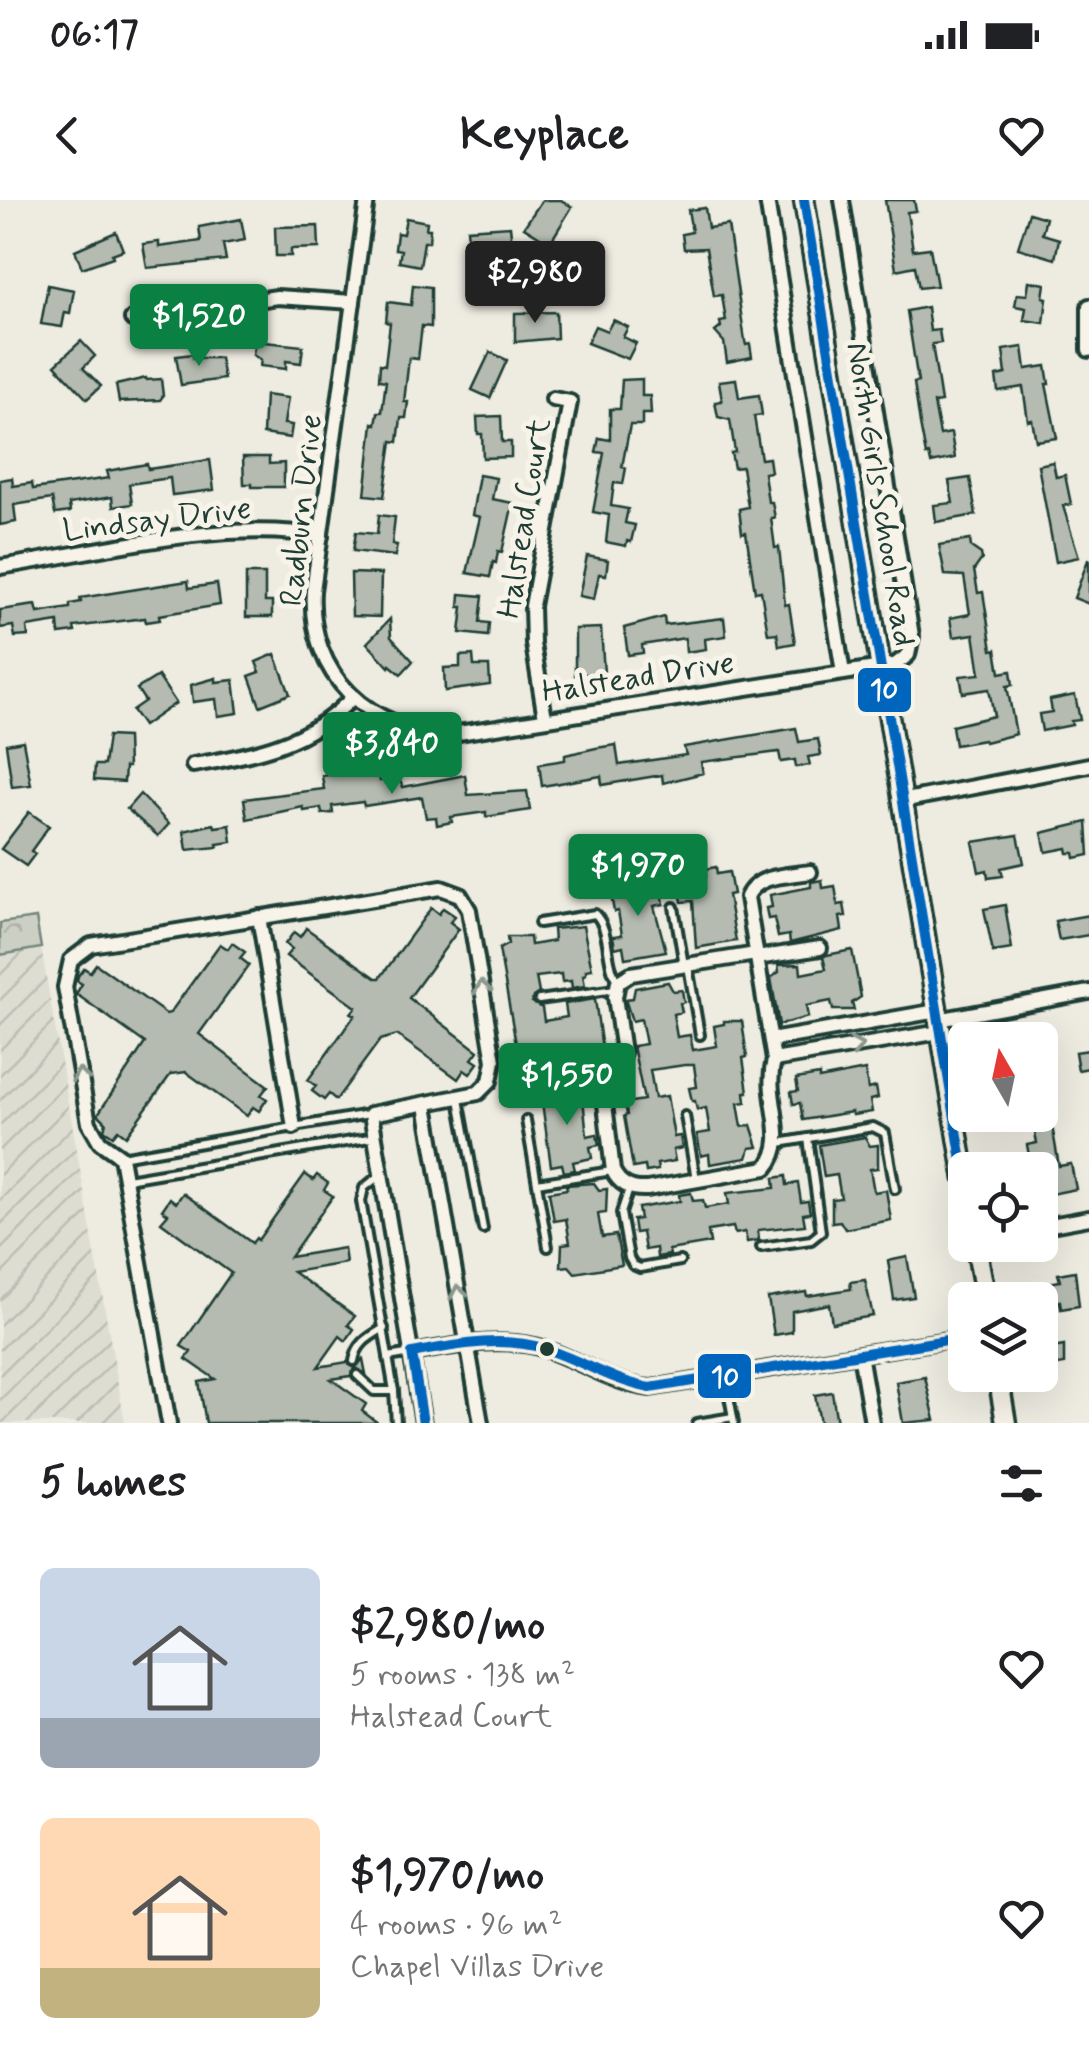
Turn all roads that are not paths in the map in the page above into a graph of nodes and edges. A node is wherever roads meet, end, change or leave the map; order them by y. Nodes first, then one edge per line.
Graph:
1 (367, 200) edge
2 (767, 200) edge
3 (804, 200) edge
4 (842, 200) edge
5 (353, 302) junction
6 (1089, 306) edge
7 (132, 319) dead end
8 (1089, 350) edge
9 (553, 399) dead end
10 (321, 536) junction
11 (0, 568) edge
12 (878, 667) junction
13 (842, 673) junction
14 (353, 697) junction
15 (546, 718) junction
16 (193, 764) dead end
17 (1089, 765) edge
18 (901, 801) junction
19 (810, 872) dead end
20 (674, 907) dead end
21 (260, 917) junction
22 (539, 923) dead end
23 (820, 948) dead end
24 (756, 956) junction
25 (686, 966) junction
26 (616, 986) junction
27 (1089, 992) edge
28 (539, 1000) dead end
29 (938, 1021) junction
30 (700, 1035) dead end
31 (771, 1040) junction
32 (774, 1060) junction
33 (619, 1066) junction
34 (557, 1075) dead end
35 (459, 1099) junction
36 (426, 1106) junction
37 (370, 1114) junction
38 (685, 1116) dead end
39 (526, 1120) dead end
40 (294, 1127) junction
41 (374, 1137) junction
42 (808, 1138) junction
43 (779, 1142) junction
44 (960, 1152) edge
45 (122, 1157) junction
46 (613, 1170) junction
47 (381, 1174) junction
48 (126, 1179) junction
49 (696, 1180) junction
50 (537, 1183) junction
51 (629, 1188) junction
52 (895, 1189) dead end
53 (1089, 1218) edge
54 (1058, 1224) edge
55 (483, 1230) dead end
56 (548, 1247) dead end
57 (761, 1247) dead end
58 (680, 1261) dead end
59 (384, 1328) junction
60 (948, 1340) edge
61 (467, 1344) junction
62 (412, 1352) junction
63 (860, 1354) junction
64 (388, 1357) junction
65 (354, 1361) dead end
66 (357, 1375) dead end
67 (725, 1376) junction
68 (394, 1391) junction
69 (1001, 1392) edge
70 (733, 1420) edge
71 (169, 1423) edge
72 (396, 1423) edge
73 (424, 1423) edge
74 (480, 1423) edge
75 (697, 1423) edge
76 (872, 1423) edge
77 (1006, 1423) edge

1 - 5 street, Radburn Drive
2 - 13 street, North Girls School Road
3 - 12 main road, North Girls School Road
4 - 12 street, North Girls School Road
5 - 7 street
5 - 10 street, Radburn Drive
6 - 8 street
9 - 15 street, Halstead Court
10 - 11 street, Lindsay Drive
10 - 14 street, Radburn Drive
12 - 13 street, Halstead Drive
12 - 18 main road
13 - 15 street, Halstead Drive
14 - 15 street, Halstead Drive
14 - 16 street
17 - 18 street
18 - 29 main road
19 - 24 street
20 - 25 lane
35 -> 21 street
21 - 40 street
45 -> 21 street
22 - 26 lane
23 - 24 street
24 - 25 street
24 - 31 street
25 - 26 street
25 - 30 lane
26 - 28 lane
26 - 33 street
27 - 29 street
29 - 31 street
32 -> 29 street
29 - 44 main road
31 - 32 street
32 - 43 street
33 - 34 lane
33 - 46 street
35 - 36 street
35 - 55 lane
36 - 37 street
61 -> 36 street
37 - 40 lane
37 - 41 street
38 - 49 lane
39 - 50 lane
40 - 45 lane
41 - 47 street
41 - 48 lane
42 - 43 lane
42 - 52 lane
42 - 57 lane
43 - 49 street
45 - 48 street
46 - 50 lane
46 - 51 street
47 - 59 lane
47 - 62 street
48 - 71 street
49 - 51 street
50 - 56 lane
51 - 58 lane
53 - 54 street
59 - 64 lane
59 - 65 lane
60 - 63 street
61 - 62 street
61 - 67 street
61 - 74 street
62 - 64 lane
62 - 73 street
63 - 67 street
63 - 76 street
64 - 68 lane
66 - 68 lane
67 - 70 lane
68 - 72 lane
69 - 77 main road
70 - 75 lane

